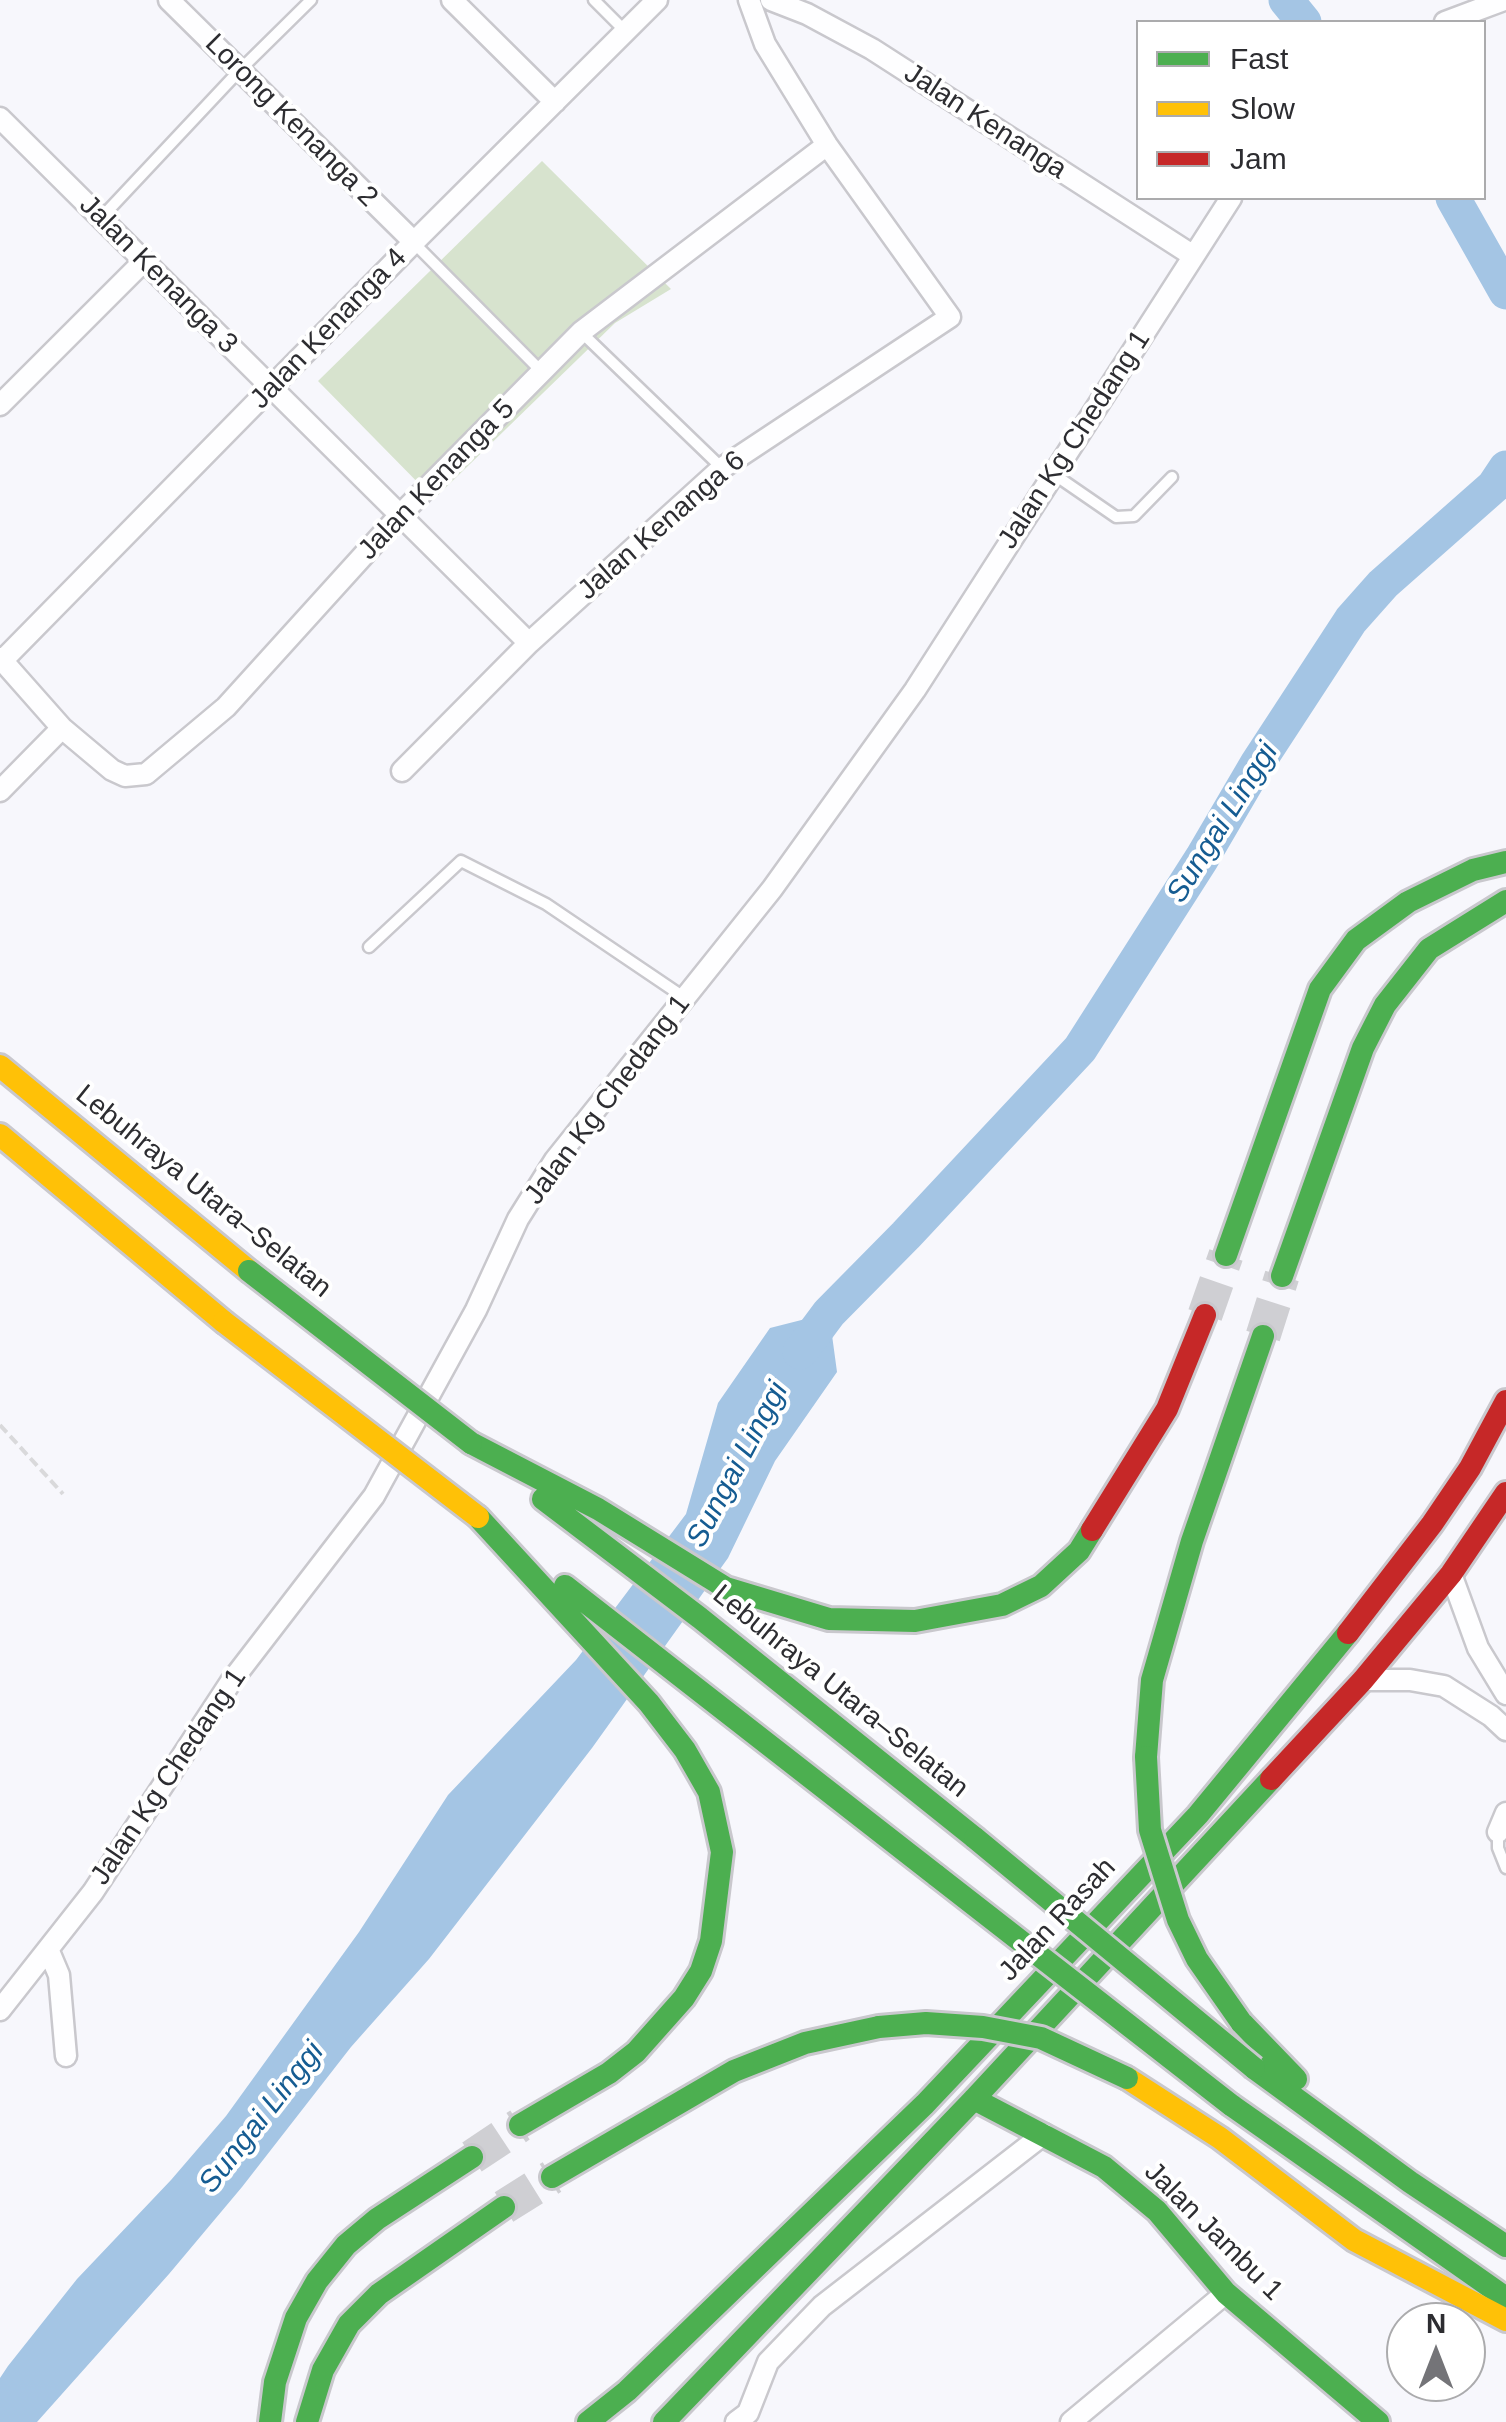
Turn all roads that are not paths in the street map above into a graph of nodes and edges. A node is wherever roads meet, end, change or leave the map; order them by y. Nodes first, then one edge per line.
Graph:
1 (169, 0) edge
2 (311, 0) edge
3 (452, 0) edge
4 (594, 0) edge
5 (658, 0) edge
6 (749, 0) edge
7 (771, 0) edge
8 (1504, 0) edge
9 (1450, 20) edge
10 (626, 32) junction
11 (240, 71) junction
12 (555, 102) junction
13 (4, 131) edge
14 (827, 145) junction
15 (1230, 200) edge
16 (101, 218) junction
17 (414, 242) junction
18 (1192, 256) junction
19 (144, 261) junction
20 (582, 332) junction
21 (542, 372) junction
22 (271, 387) junction
23 (0, 405) edge
24 (722, 468) junction
25 (1055, 476) junction
26 (1172, 477) dead end
27 (400, 515) junction
28 (530, 643) junction
29 (2, 659) edge
30 (62, 728) junction
31 (402, 771) dead end
32 (0, 791) edge
33 (1506, 862) edge
34 (1506, 901) edge
35 (369, 947) dead end
36 (685, 998) junction
37 (0, 1066) edge
38 (0, 1135) edge
39 (1226, 1255) tunnel mouth
40 (1282, 1276) tunnel mouth
41 (1206, 1315) tunnel mouth
42 (1263, 1336) tunnel mouth
43 (1506, 1401) edge
44 (471, 1443) junction
45 (1506, 1493) edge
46 (478, 1518) junction
47 (1451, 1574) junction
48 (1364, 1680) junction
49 (1506, 1694) edge
50 (1506, 1730) edge
51 (1502, 1822) edge
52 (1506, 1868) edge
53 (48, 1949) junction
54 (0, 2010) edge
55 (66, 2056) dead end
56 (974, 2098) junction
57 (520, 2126) tunnel mouth
58 (1044, 2134) junction
59 (472, 2156) tunnel mouth
60 (552, 2177) tunnel mouth
61 (1410, 2182) junction
62 (504, 2208) tunnel mouth
63 (1506, 2246) edge
64 (1226, 2294) junction
65 (1506, 2298) edge
66 (1506, 2320) edge
67 (270, 2422) edge
68 (307, 2422) edge
69 (588, 2422) edge
70 (664, 2422) edge
71 (736, 2422) edge
72 (1071, 2422) edge
73 (1378, 2422) edge

1 - 11 street, Lorong Kenanga 2
2 - 11 lane
3 - 12 street
4 - 10 lane
5 - 10 street, Jalan Kenanga 4
6 - 14 street
7 - 18 street, Jalan Kenanga
8 - 9 street
10 - 12 street, Jalan Kenanga 4
11 - 16 lane
11 - 17 street, Lorong Kenanga 2
12 - 17 street, Jalan Kenanga 4
13 - 16 street, Jalan Kenanga 3
14 - 20 street, Jalan Kenanga 5
14 - 24 street, Jalan Kenanga 6
15 - 18 street, Jalan Kg Chedang 1
16 - 19 street, Jalan Kenanga 3
17 - 21 lane
17 - 22 street, Jalan Kenanga 4
18 - 25 street, Jalan Kg Chedang 1
19 - 22 street, Jalan Kenanga 3
19 - 23 street
20 - 21 street, Jalan Kenanga 5
20 - 24 lane
21 - 27 street, Jalan Kenanga 5
22 - 27 street, Jalan Kenanga 3
22 - 29 street, Jalan Kenanga 4
24 - 28 street, Jalan Kenanga 6
25 - 26 lane
25 - 36 street, Jalan Kg Chedang 1
27 - 28 street, Jalan Kenanga 3
27 - 30 street, Jalan Kenanga 5
28 - 31 street, Jalan Kenanga 6
29 - 30 street, Jalan Kenanga 5
30 - 32 street
33 - 39 main road
34 - 40 main road
35 - 36 lane
36 - 53 street, Jalan Kg Chedang 1
37 - 44 main road, Lebuhraya Utara–Selatan, bridge
38 - 46 main road, bridge
41 - 44 main road
42 - 61 main road, bridge
43 - 69 main road, Jalan Rasah
44 - 61 main road, Lebuhraya Utara–Selatan, bridge
45 - 47 main road
46 - 57 main road
46 - 65 main road, bridge
47 - 48 main road
47 - 49 street
48 - 50 street
48 - 56 main road
51 - 52 lane
53 - 54 street, Jalan Kg Chedang 1
53 - 55 street
56 - 58 main road, Jalan Jambu 1
56 - 70 main road
58 - 64 main road, Jalan Jambu 1
58 - 71 street
59 - 67 main road
60 - 66 main road, bridge
61 - 63 main road, Lebuhraya Utara–Selatan
62 - 68 main road
64 - 72 street
64 - 73 main road, Jalan Jambu 1

